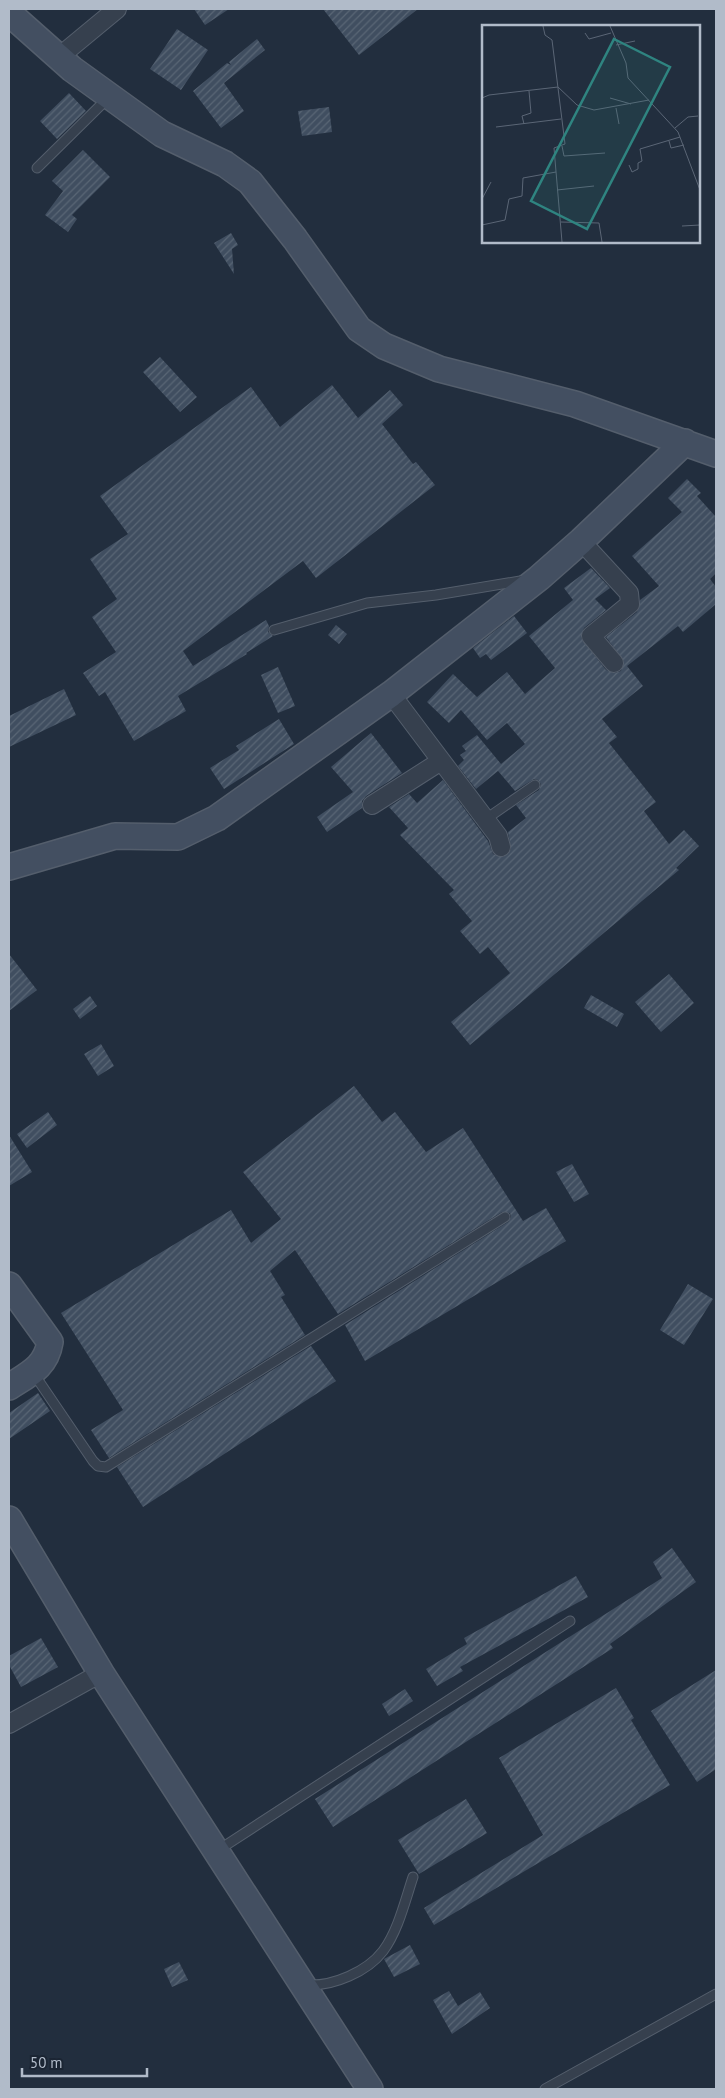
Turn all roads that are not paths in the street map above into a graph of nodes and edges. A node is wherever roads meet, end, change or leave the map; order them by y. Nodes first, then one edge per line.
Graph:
1 (118, 9) edge
2 (9, 13) edge
3 (100, 14) edge
4 (59, 57) junction
5 (110, 96) junction
6 (37, 168) dead end
7 (685, 442) junction
8 (716, 454) edge
9 (581, 541) junction
10 (539, 578) junction
11 (274, 630) dead end
12 (614, 663) dead end
13 (391, 694) junction
14 (441, 761) junction
15 (535, 785) dead end
16 (372, 805) dead end
17 (486, 819) junction
18 (501, 847) dead end
19 (9, 867) edge
20 (505, 1217) dead end
21 (9, 1285) edge
22 (32, 1371) junction
23 (9, 1387) edge
24 (9, 1519) edge
25 (570, 1621) dead end
26 (101, 1672) junction
27 (9, 1724) edge
28 (217, 1851) junction
29 (413, 1877) dead end
30 (303, 1985) junction
31 (716, 1994) edge
32 (370, 2089) edge
33 (545, 2089) edge

1 - 3 street
2 - 4 street
3 - 4 street
4 - 5 street
5 - 6 lane
5 - 7 street
7 - 8 street
7 - 9 street
9 - 10 street
9 - 12 street
10 - 11 lane
10 - 13 street
13 - 14 street
13 - 19 street
14 - 16 street
14 - 17 street
15 - 17 lane
17 - 18 street
20 - 22 lane
21 - 22 street
22 - 23 street
24 - 26 street
25 - 28 lane
26 - 27 street
26 - 28 street
28 - 30 street
29 - 30 lane
30 - 32 street
31 - 33 lane

